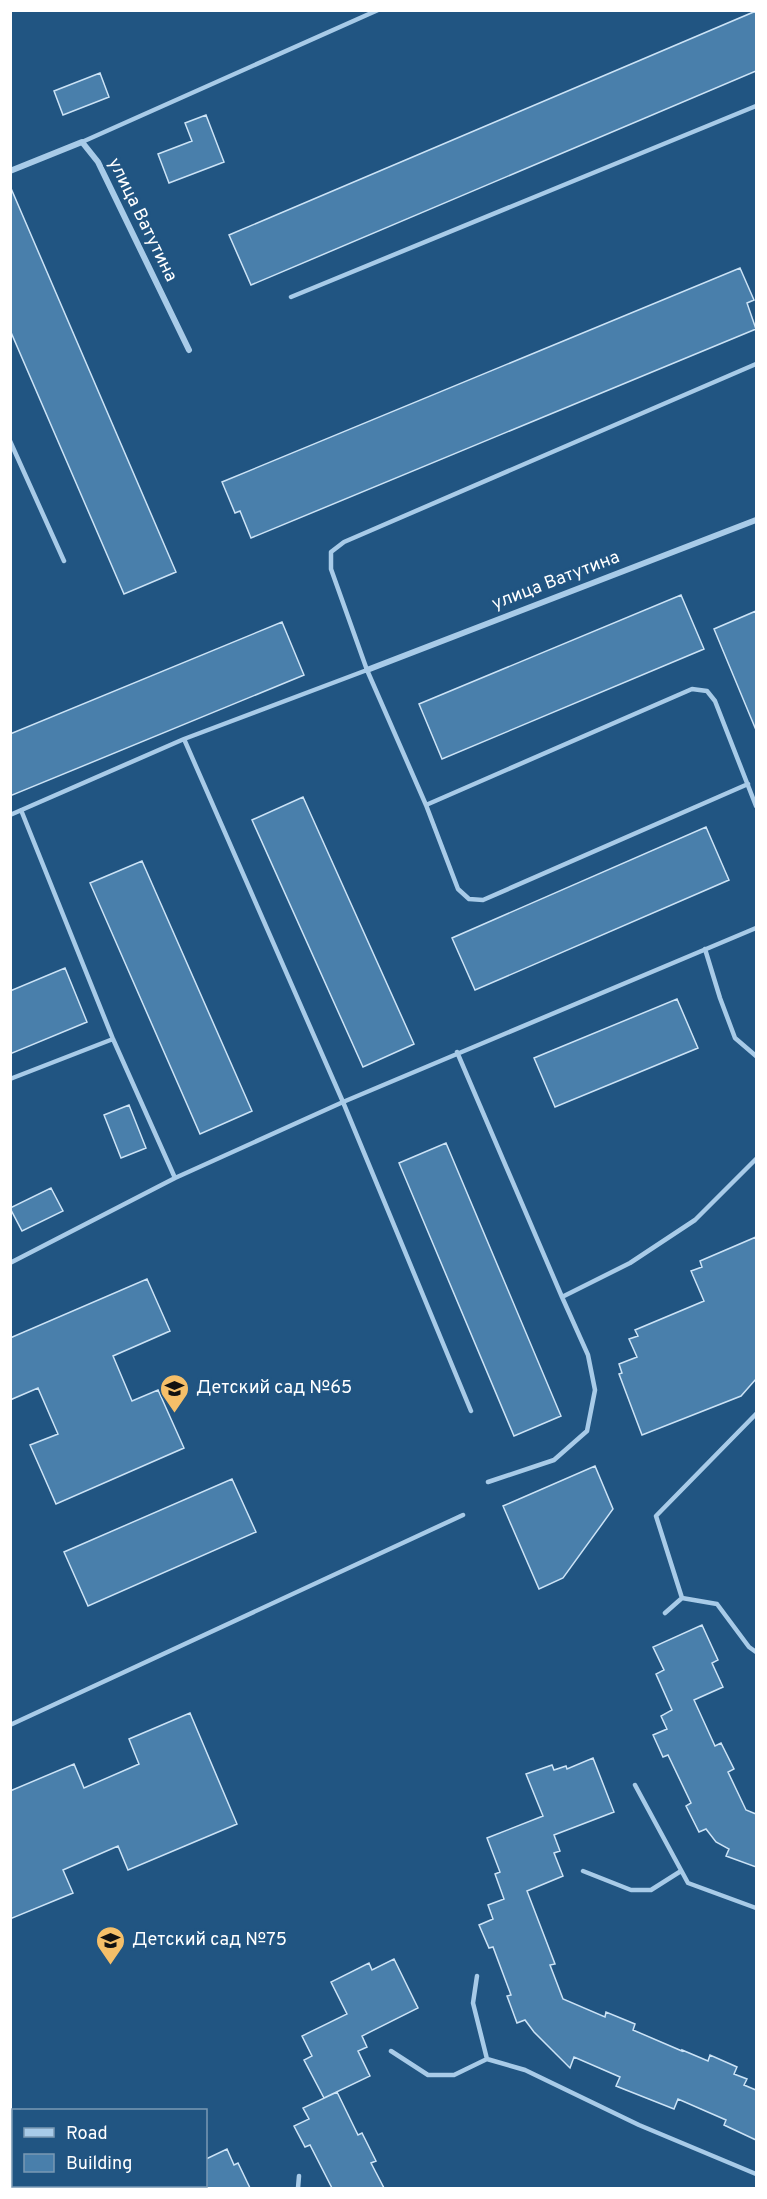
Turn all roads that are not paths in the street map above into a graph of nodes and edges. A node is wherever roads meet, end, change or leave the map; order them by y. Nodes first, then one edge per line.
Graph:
1 (378, 10) edge
2 (756, 106) edge
3 (82, 142) junction
4 (10, 171) edge
5 (291, 297) dead end
6 (189, 350) dead end
7 (756, 364) edge
8 (10, 441) edge
9 (756, 520) edge
10 (64, 561) dead end
11 (367, 670) junction
12 (184, 739) junction
13 (748, 784) junction
14 (426, 805) junction
15 (756, 806) edge
16 (21, 810) junction
17 (10, 815) edge
18 (756, 928) edge
19 (705, 949) junction
20 (113, 1039) junction
21 (457, 1052) junction
22 (756, 1056) edge
23 (10, 1079) edge
24 (343, 1102) junction
25 (756, 1159) edge
26 (175, 1178) junction
27 (10, 1263) edge
28 (562, 1297) junction
29 (471, 1411) dead end
30 (756, 1414) edge
31 (488, 1482) dead end
32 (463, 1515) dead end
33 (682, 1598) junction
34 (665, 1613) dead end
35 (756, 1652) edge
36 (10, 1725) edge
37 (635, 1785) dead end
38 (583, 1871) dead end
39 (681, 1871) junction
40 (756, 1908) edge
41 (477, 1976) dead end
42 (391, 2050) dead end
43 (487, 2059) junction
44 (756, 2174) edge
45 (299, 2176) dead end
46 (298, 2188) edge

1 - 3 lane
2 - 5 lane
3 - 4 street
3 - 6 street, улица Ватутина
7 - 11 lane
8 - 10 lane
9 - 11 street, улица Ватутина
11 - 12 lane
11 - 14 lane
12 - 16 lane
12 - 24 lane
13 - 14 lane
13 - 14 lane
13 - 15 lane
16 - 17 lane
16 - 20 lane
18 - 19 lane
19 - 21 lane
19 - 22 lane
20 - 23 lane
20 - 26 lane
21 - 24 lane
21 - 28 lane
24 - 26 lane
24 - 29 lane
25 - 28 lane
26 - 27 lane
28 - 31 lane
30 - 33 lane
32 - 36 lane
33 - 34 lane
33 - 35 lane
37 - 39 lane
38 - 39 lane
39 - 40 lane
41 - 43 lane
42 - 43 lane
43 - 44 lane
45 - 46 lane

